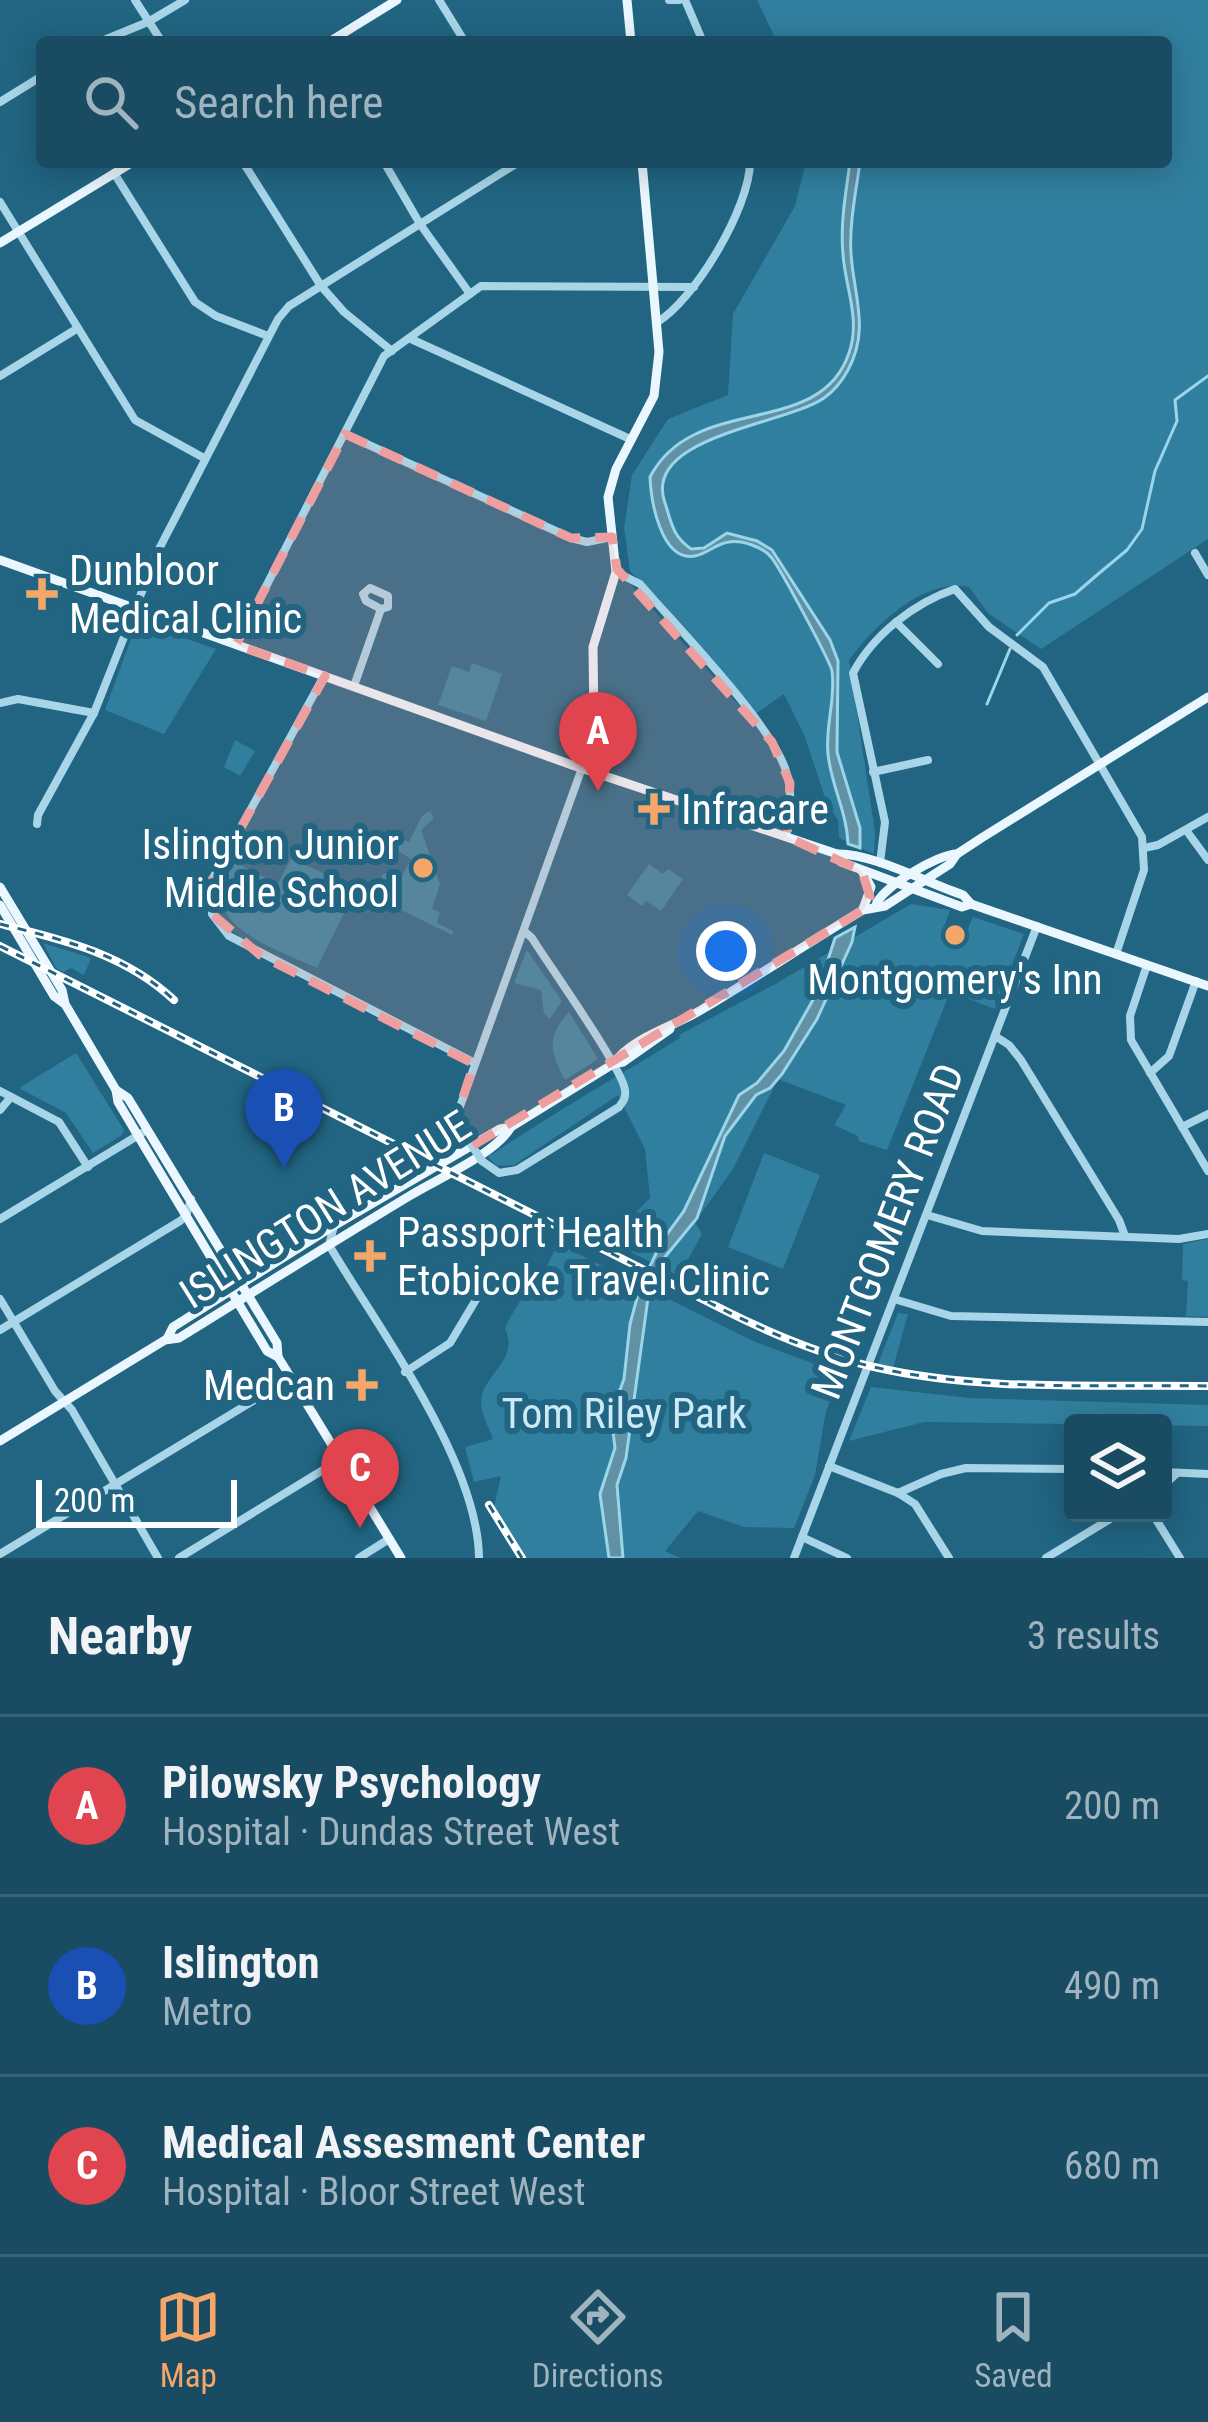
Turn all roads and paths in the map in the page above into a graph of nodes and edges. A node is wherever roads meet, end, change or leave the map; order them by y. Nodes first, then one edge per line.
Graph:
1 (135, 0) edge
2 (185, 0) edge
3 (397, 0) edge
4 (439, 0) edge
5 (627, 0) edge
6 (669, 0) edge
7 (682, 0) edge
8 (148, 22) junction
9 (114, 36) edge
10 (158, 36) edge
11 (339, 36) edge
12 (461, 36) edge
13 (630, 36) edge
14 (700, 36) edge
15 (36, 80) edge
16 (0, 102) edge
17 (123, 168) edge
18 (247, 168) edge
19 (387, 168) edge
20 (509, 168) edge
21 (643, 168) edge
22 (749, 168) edge
23 (114, 173) junction
24 (0, 202) edge
25 (420, 224) junction
26 (19, 232) junction
27 (0, 243) edge
28 (321, 286) junction
29 (653, 286) junction
30 (694, 287) junction
31 (470, 294) junction
32 (656, 323) junction
33 (77, 328) junction
34 (268, 336) junction
35 (410, 339) junction
36 (392, 351) junction
37 (0, 376) edge
38 (345, 434) junction
39 (630, 439) junction
40 (204, 458) junction
41 (612, 537) junction
42 (1195, 553) dead end
43 (0, 560) edge
44 (616, 572) junction
45 (1208, 574) edge
46 (133, 606) junction
47 (381, 609) dead end
48 (896, 622) junction
49 (236, 645) junction
50 (938, 664) dead end
51 (324, 676) junction
52 (355, 686) junction
53 (1208, 697) edge
54 (0, 703) edge
55 (94, 713) junction
56 (928, 760) dead end
57 (1101, 762) junction
58 (581, 768) junction
59 (873, 772) junction
60 (1208, 817) edge
61 (37, 824) dead end
62 (1186, 830) junction
63 (785, 836) junction
64 (1144, 848) junction
65 (837, 854) junction
66 (954, 859) junction
67 (1208, 860) edge
68 (880, 865) junction
69 (862, 871) junction
70 (910, 875) junction
71 (924, 880) junction
72 (898, 884) junction
73 (0, 887) edge
74 (912, 888) junction
75 (948, 890) junction
76 (0, 904) edge
77 (970, 904) junction
78 (875, 905) junction
79 (863, 910) junction
80 (1036, 926) junction
81 (524, 931) junction
82 (1115, 954) junction
83 (1147, 965) junction
84 (1196, 981) junction
85 (1208, 986) edge
86 (65, 1004) junction
87 (995, 1036) junction
88 (475, 1063) junction
89 (613, 1064) junction
90 (1150, 1073) junction
91 (0, 1091) edge
92 (11, 1097) junction
93 (0, 1110) edge
94 (1208, 1114) edge
95 (512, 1127) junction
96 (1182, 1127) junction
97 (143, 1133) junction
98 (88, 1166) junction
99 (1208, 1171) edge
100 (191, 1199) junction
101 (927, 1215) junction
102 (186, 1216) junction
103 (0, 1219) edge
104 (335, 1226) junction
105 (1208, 1234) edge
106 (1125, 1237) junction
107 (328, 1245) junction
108 (288, 1256) junction
109 (295, 1268) junction
110 (486, 1283) dead end
111 (240, 1293) junction
112 (0, 1299) edge
113 (894, 1299) junction
114 (15, 1322) junction
115 (1208, 1322) edge
116 (0, 1330) edge
117 (405, 1372) junction
118 (291, 1378) junction
119 (63, 1403) junction
120 (0, 1441) edge
121 (341, 1459) junction
122 (830, 1466) junction
123 (1064, 1469) edge
124 (1172, 1473) edge
125 (1177, 1473) junction
126 (1208, 1474) edge
127 (1172, 1478) edge
128 (114, 1486) junction
129 (920, 1486) junction
130 (898, 1493) junction
131 (915, 1504) junction
132 (1105, 1522) edge
133 (1158, 1522) edge
134 (802, 1538) junction
135 (389, 1539) junction
136 (0, 1554) edge
137 (158, 1558) edge
138 (179, 1558) edge
139 (359, 1558) edge
140 (400, 1558) edge
141 (479, 1558) edge
142 (794, 1558) edge
143 (848, 1558) edge
144 (949, 1558) edge
145 (1046, 1558) edge
146 (1180, 1558) edge

1 - 8 street
2 - 8 street
3 - 11 main road
4 - 12 street
5 - 13 main road
6 - 7 street
7 - 14 street
8 - 9 street
8 - 10 street
15 - 16 street
17 - 23 main road
18 - 28 street
19 - 25 street
20 - 25 street
21 - 29 main road
22 - 30 street
23 - 26 main road
23 - 34 street
24 - 26 street
25 - 28 street
25 - 31 street
26 - 27 main road
26 - 33 street
28 - 34 street
28 - 36 street
29 - 30 street
29 - 31 street
29 - 32 main road
30 - 32 street
31 - 35 street
32 - 39 main road
33 - 37 street
33 - 40 street
34 - 40 street
35 - 36 street
35 - 39 street
36 - 38 street
38 - 41 street
38 - 49 street
39 - 41 main road
40 - 46 street
41 - 44 main road
42 - 45 street
43 - 46 main road
44 - 58 main road
44 - 63 street
46 - 49 main road
46 - 55 street
47 - 52 street
48 - 50 street
48 - 57 street
48 - 59 street
49 - 51 main road
51 - 52 main road
51 - 88 street
52 - 58 main road
53 - 57 main road, ISLINGTON AVENUE
54 - 55 street
55 - 61 street
56 - 59 street
57 - 64 street
57 - 66 main road, ISLINGTON AVENUE
58 - 63 main road
58 - 81 street
59 - 68 street
60 - 62 street
62 - 64 street
62 - 67 street
63 - 65 main road
64 - 82 street
65 - 68 main road
65 - 69 main road
66 - 70 main road, ISLINGTON AVENUE
66 - 71 main road, ISLINGTON AVENUE
66 - 75 main road
68 - 70 main road
69 - 72 main road
69 - 79 main road
70 - 71 main road
70 - 72 main road, ISLINGTON AVENUE
71 - 74 main road, ISLINGTON AVENUE
71 - 75 main road
72 - 74 main road
72 - 78 main road, ISLINGTON AVENUE
73 - 86 main road
74 - 77 main road
74 - 78 main road, ISLINGTON AVENUE
75 - 77 main road
76 - 86 main road
77 - 80 main road
78 - 79 main road, ISLINGTON AVENUE
79 - 89 main road, ISLINGTON AVENUE
80 - 82 main road
80 - 87 street, MONTGOMERY ROAD
81 - 88 street
81 - 89 street
82 - 83 main road
83 - 84 main road
83 - 90 street
84 - 85 main road
84 - 90 street
86 - 97 main road
87 - 101 street, MONTGOMERY ROAD
87 - 106 street
88 - 89 street, bridge
89 - 95 main road, ISLINGTON AVENUE
90 - 96 street
91 - 92 street
92 - 93 street
92 - 98 street
94 - 96 street
95 - 104 main road, ISLINGTON AVENUE
95 - 107 main road, ISLINGTON AVENUE
96 - 99 street
97 - 98 street
97 - 100 main road
97 - 102 main road
98 - 103 street
100 - 102 street
100 - 111 main road
101 - 106 street
101 - 113 street, MONTGOMERY ROAD
102 - 111 main road
102 - 114 street
104 - 107 street
104 - 108 main road, ISLINGTON AVENUE
105 - 106 street
107 - 109 main road, ISLINGTON AVENUE
107 - 117 street
108 - 109 main road
108 - 111 main road, ISLINGTON AVENUE
109 - 111 main road, ISLINGTON AVENUE
110 - 117 street
111 - 118 main road
111 - 119 main road, ISLINGTON AVENUE
112 - 114 street
113 - 115 street
113 - 122 street, MONTGOMERY ROAD
114 - 116 street
114 - 119 street
117 - 141 street
118 - 121 main road
118 - 128 street
119 - 120 main road, ISLINGTON AVENUE
119 - 128 street
121 - 135 main road
121 - 138 street
122 - 130 street
122 - 134 street, MONTGOMERY ROAD
123 - 129 street
124 - 125 street
125 - 126 street
125 - 127 street
128 - 136 street
128 - 137 street
129 - 130 street
129 - 131 street
130 - 131 street
131 - 144 street
132 - 145 street
133 - 146 street
134 - 142 street, MONTGOMERY ROAD
134 - 143 street
135 - 139 street
135 - 140 main road

